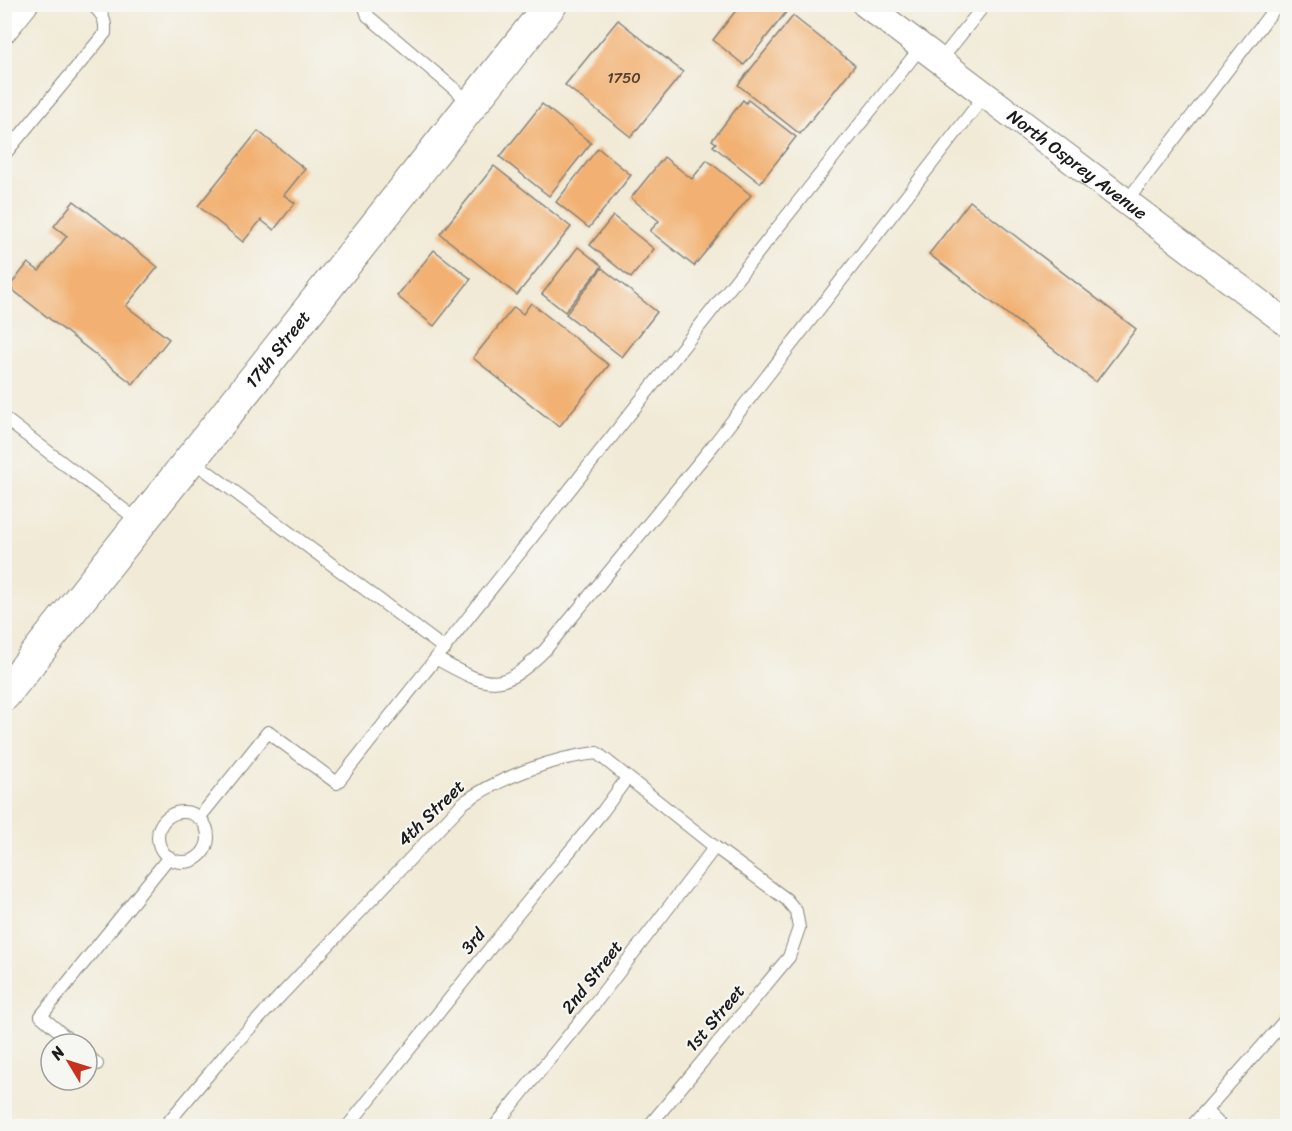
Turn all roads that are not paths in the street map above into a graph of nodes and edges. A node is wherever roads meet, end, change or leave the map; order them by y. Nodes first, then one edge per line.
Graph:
1 (25, 4) edge
2 (91, 4) edge
3 (364, 4) edge
4 (551, 4) edge
5 (865, 4) edge
6 (985, 4) edge
7 (1278, 4) edge
8 (4, 30) edge
9 (931, 54) junction
10 (985, 95) junction
11 (472, 104) junction
12 (4, 154) edge
13 (1126, 202) junction
14 (1287, 324) edge
15 (4, 418) edge
16 (191, 459) junction
17 (141, 523) junction
18 (441, 654) junction
19 (4, 695) edge
20 (627, 778) junction
21 (199, 818) junction
22 (715, 847) junction
23 (169, 857) junction
24 (799, 928) joint
25 (1287, 1017) edge
26 (60, 1032) edge
27 (1206, 1111) junction
28 (165, 1126) edge
29 (348, 1126) edge
30 (495, 1126) edge
31 (649, 1126) edge
32 (1192, 1126) edge
33 (1221, 1126) edge

1 - 8 street
2 - 12 lane
3 - 11 lane
4 - 11 street, 17th Street
5 - 9 street, North Osprey Avenue
6 - 9 lane
7 - 13 lane
9 - 10 street, North Osprey Avenue
9 - 18 lane
10 - 13 street, North Osprey Avenue
10 - 18 lane
11 - 16 street, 17th Street
13 - 14 street, North Osprey Avenue
15 - 17 lane
16 - 17 street, 17th Street
16 - 18 lane
17 - 19 street, 17th Street
18 - 21 lane
20 - 22 lane, 4th Street
20 - 28 lane, 4th Street
20 - 29 lane, 3rd
21 - 23 lane
21 - 23 lane
22 - 24 lane, 4th Street
22 - 30 lane, 2nd Street
23 - 26 lane
24 - 31 lane, 1st Street
25 - 27 lane
27 - 32 lane
27 - 33 lane

